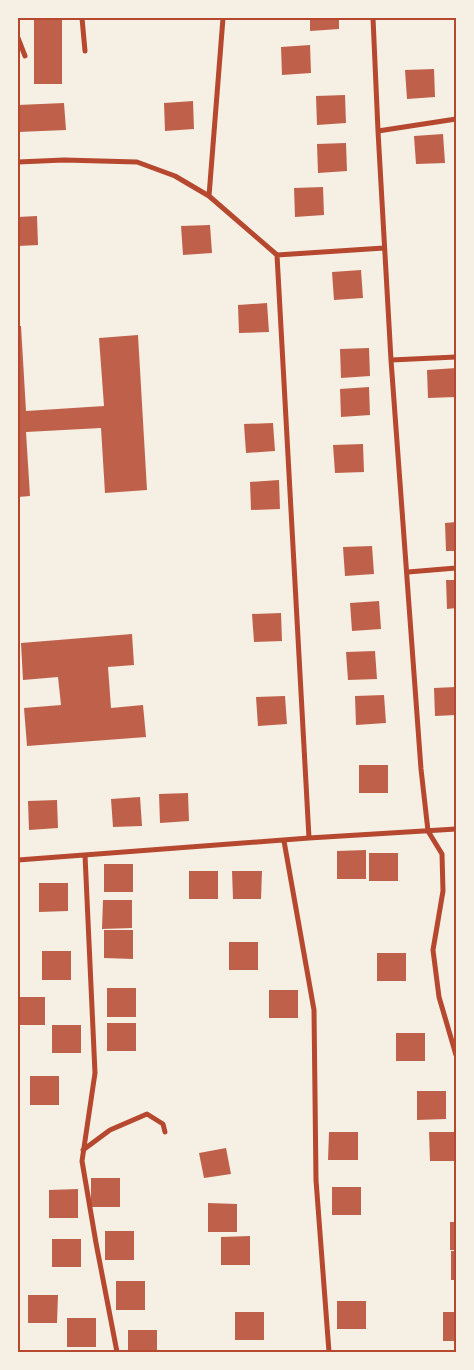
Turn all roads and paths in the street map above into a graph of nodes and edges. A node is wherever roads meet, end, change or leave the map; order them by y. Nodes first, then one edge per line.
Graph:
1 (82, 18) edge
2 (223, 18) edge
3 (373, 18) edge
4 (18, 38) edge
5 (85, 51) dead end
6 (25, 56) dead end
7 (456, 120) edge
8 (378, 131) junction
9 (18, 162) edge
10 (209, 196) junction
11 (384, 248) junction
12 (277, 255) junction
13 (456, 356) edge
14 (391, 360) junction
15 (456, 568) edge
16 (408, 572) junction
17 (456, 829) edge
18 (428, 831) junction
19 (309, 838) junction
20 (284, 841) junction
21 (85, 854) junction
22 (18, 860) edge
23 (456, 1055) edge
24 (165, 1132) dead end
25 (83, 1150) junction
26 (117, 1352) edge
27 (329, 1352) edge

1 - 5 street
2 - 10 street
3 - 8 street
4 - 6 street
7 - 8 street
8 - 11 street
9 - 10 street
10 - 12 street
11 - 12 street
11 - 14 street
12 - 19 street
13 - 14 street
14 - 16 street
15 - 16 street
16 - 18 street
17 - 18 street
18 - 19 street
18 - 23 street
19 - 20 street
20 - 21 street
20 - 27 street
21 - 22 street
21 - 25 street
24 - 25 street
25 - 26 street

